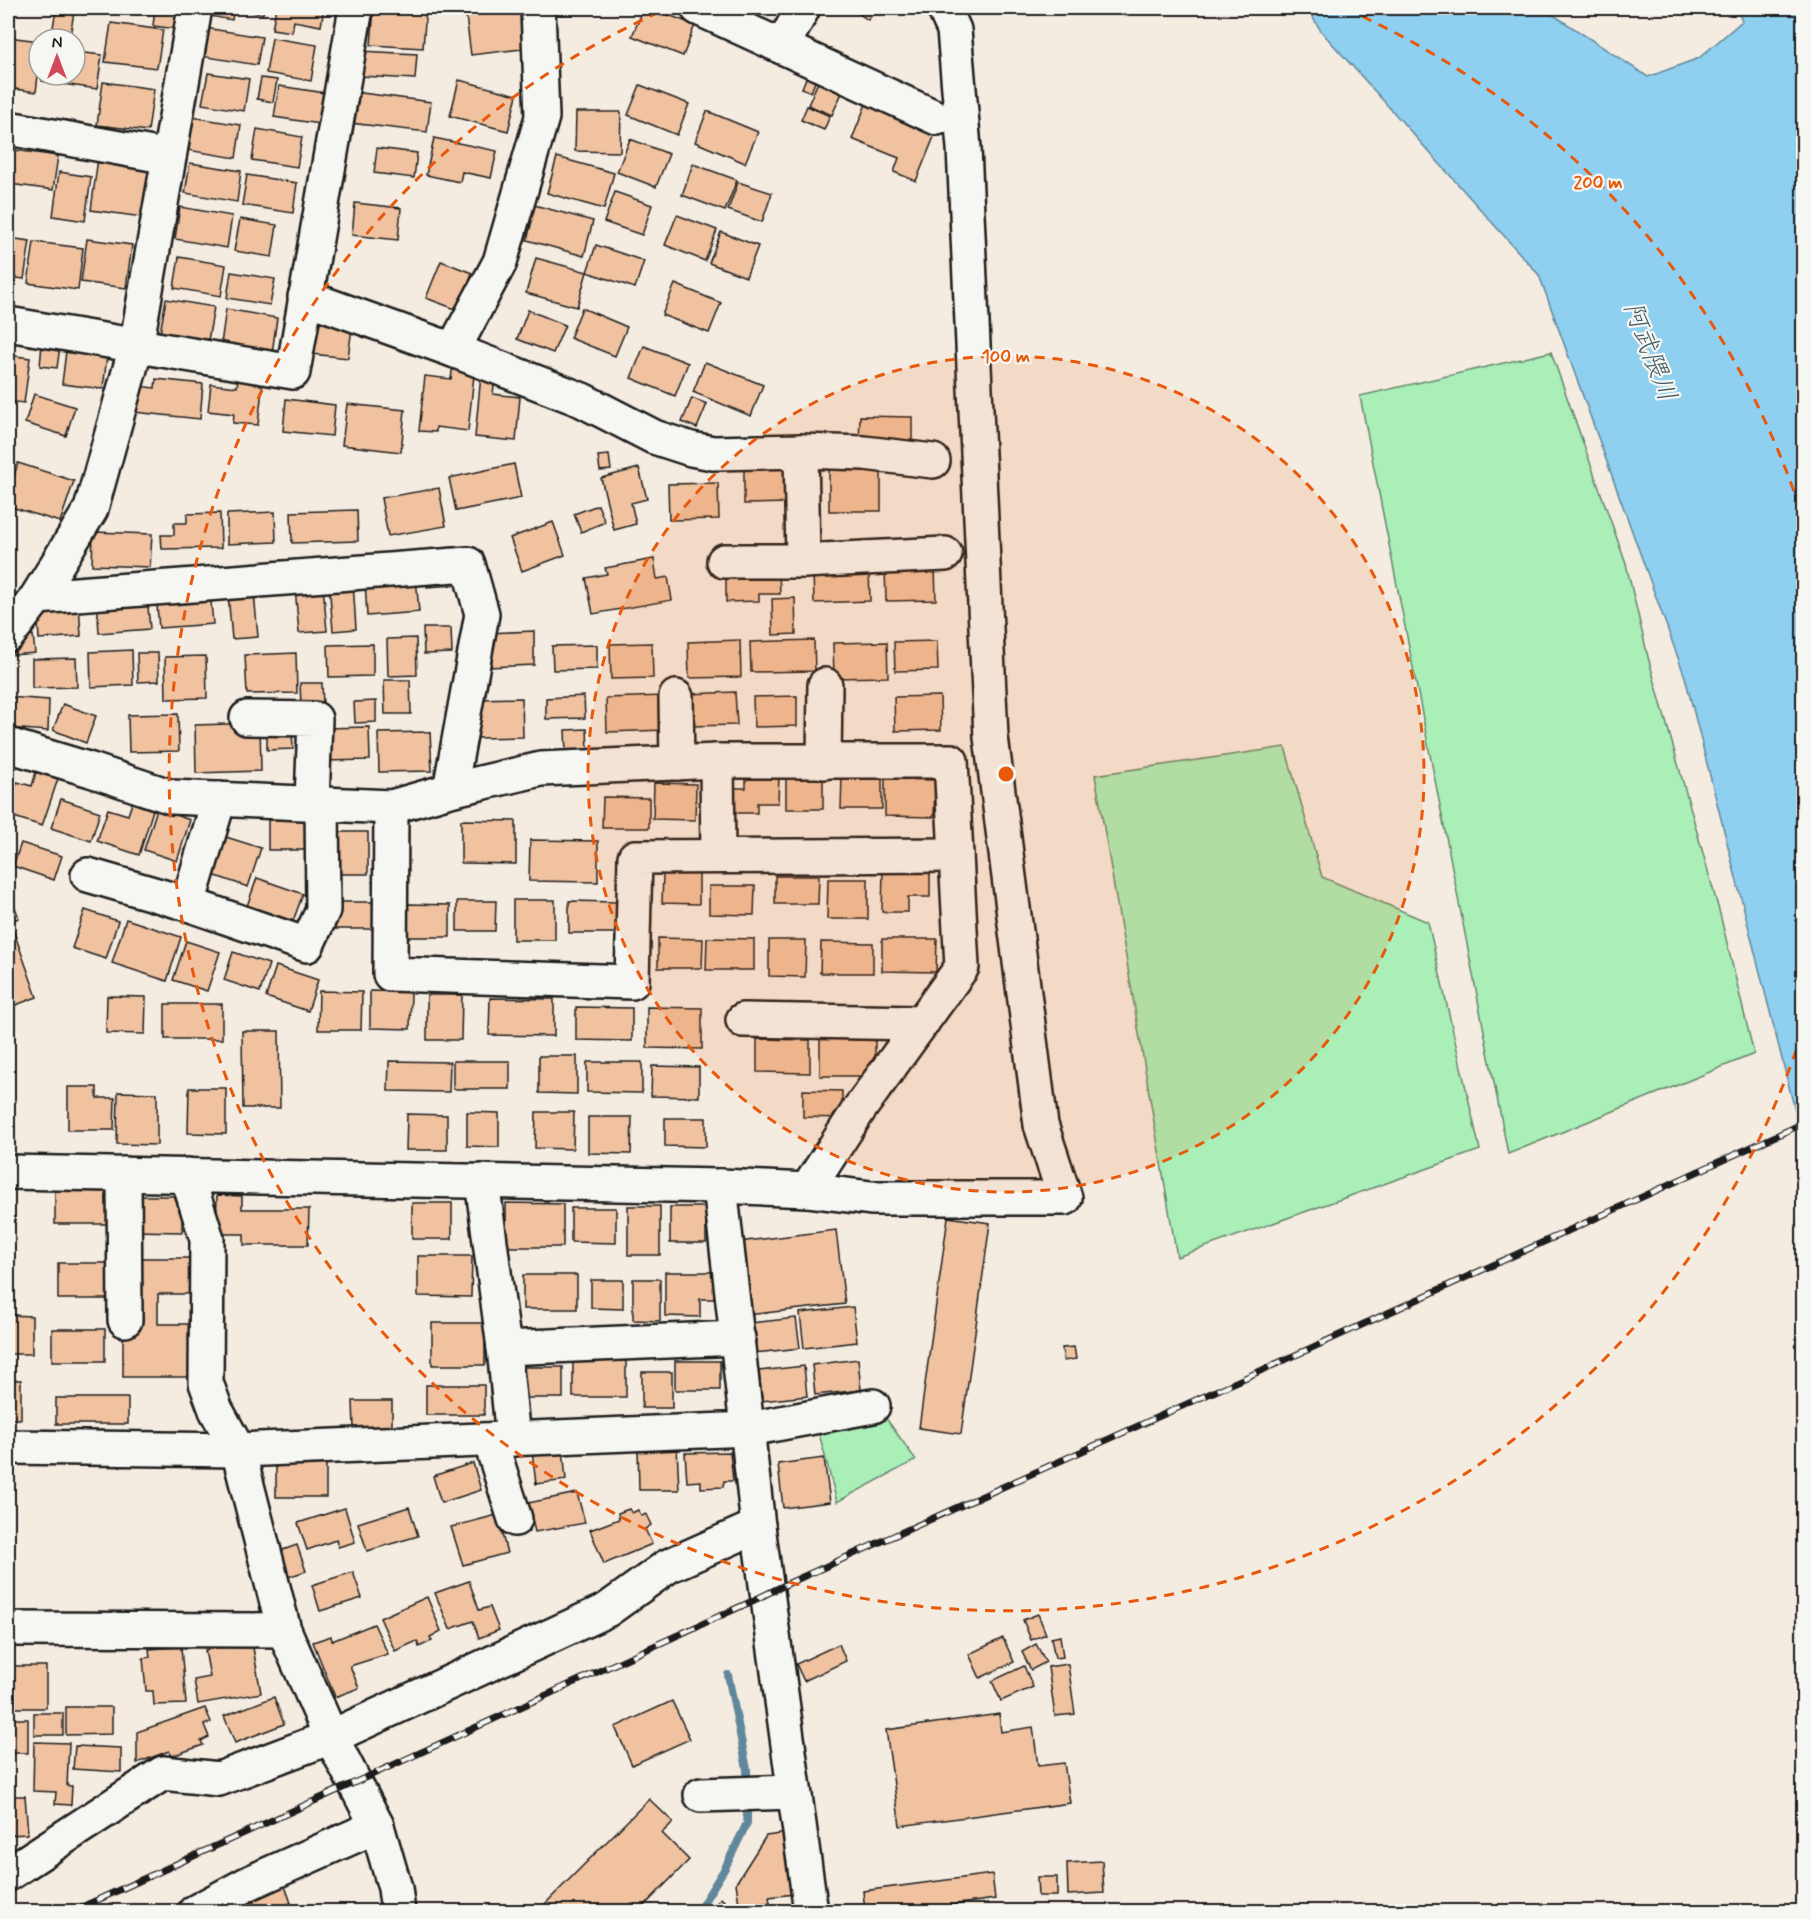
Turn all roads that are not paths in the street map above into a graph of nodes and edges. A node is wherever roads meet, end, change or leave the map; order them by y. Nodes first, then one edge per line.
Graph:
1 (195, 8) edge
2 (356, 8) edge
3 (538, 8) edge
4 (698, 8) edge
5 (803, 8) edge
6 (944, 8) edge
7 (782, 46) junction
8 (937, 118) dead end
9 (8, 128) edge
10 (169, 157) junction
11 (305, 297) junction
12 (8, 324) edge
13 (136, 347) junction
14 (453, 350) junction
15 (801, 451) junction
16 (933, 461) dead end
17 (945, 554) dead end
18 (724, 561) dead end
19 (802, 561) junction
20 (37, 597) junction
21 (8, 635) edge
22 (825, 685) dead end
23 (676, 697) dead end
24 (247, 718) dead end
25 (8, 745) edge
26 (717, 761) junction
27 (824, 762) junction
28 (677, 763) junction
29 (450, 790) junction
30 (219, 799) junction
31 (317, 803) junction
32 (391, 807) junction
33 (956, 855) junction
34 (718, 856) junction
35 (88, 875) dead end
36 (188, 904) junction
37 (743, 1020) dead end
38 (922, 1023) junction
39 (8, 1172) edge
40 (124, 1174) junction
41 (187, 1175) junction
42 (482, 1181) junction
43 (720, 1186) junction
44 (807, 1190) junction
45 (125, 1320) dead end
46 (738, 1338) junction
47 (504, 1348) junction
48 (873, 1406) dead end
49 (749, 1429) junction
50 (502, 1439) junction
51 (8, 1447) edge
52 (238, 1450) junction
53 (515, 1520) dead end
54 (758, 1526) junction
55 (8, 1629) edge
56 (284, 1630) junction
57 (331, 1737) junction
58 (794, 1792) junction
59 (701, 1795) dead end
60 (377, 1826) junction
61 (8, 1874) edge
62 (195, 1911) edge
63 (398, 1911) edge
64 (811, 1911) edge

1 - 10 street
2 - 11 street
3 - 14 street
4 - 7 street
5 - 7 street
6 - 44 street
7 - 8 street
9 - 10 street
10 - 13 street
11 - 13 street
11 - 14 street
12 - 13 street
13 - 20 street
14 - 15 street
15 - 16 street
15 - 19 street
17 - 19 street
18 - 19 street
20 - 21 street
20 - 29 street
22 - 27 street
23 - 28 street
24 - 31 street
25 - 30 street
26 - 27 street
26 - 28 street
26 - 34 street
27 - 33 street
28 - 29 street
29 - 32 street
30 - 31 street
30 - 36 street
31 - 32 street
31 - 36 street
32 - 34 street
33 - 34 street
33 - 38 street
35 - 36 street
37 - 38 street
38 - 44 street
39 - 40 street
40 - 41 street
40 - 45 street
41 - 42 street
41 - 52 street
42 - 43 street
42 - 47 street
43 - 44 street
43 - 46 street
46 - 47 street
46 - 49 street
47 - 50 street
48 - 49 street
49 - 50 street
49 - 54 street
50 - 52 street
50 - 53 street
51 - 52 street
52 - 56 street
54 - 57 street
54 - 58 street
55 - 56 street
56 - 57 street
57 - 60 street
57 - 61 street
58 - 59 street
58 - 64 street
60 - 62 street
60 - 63 street

